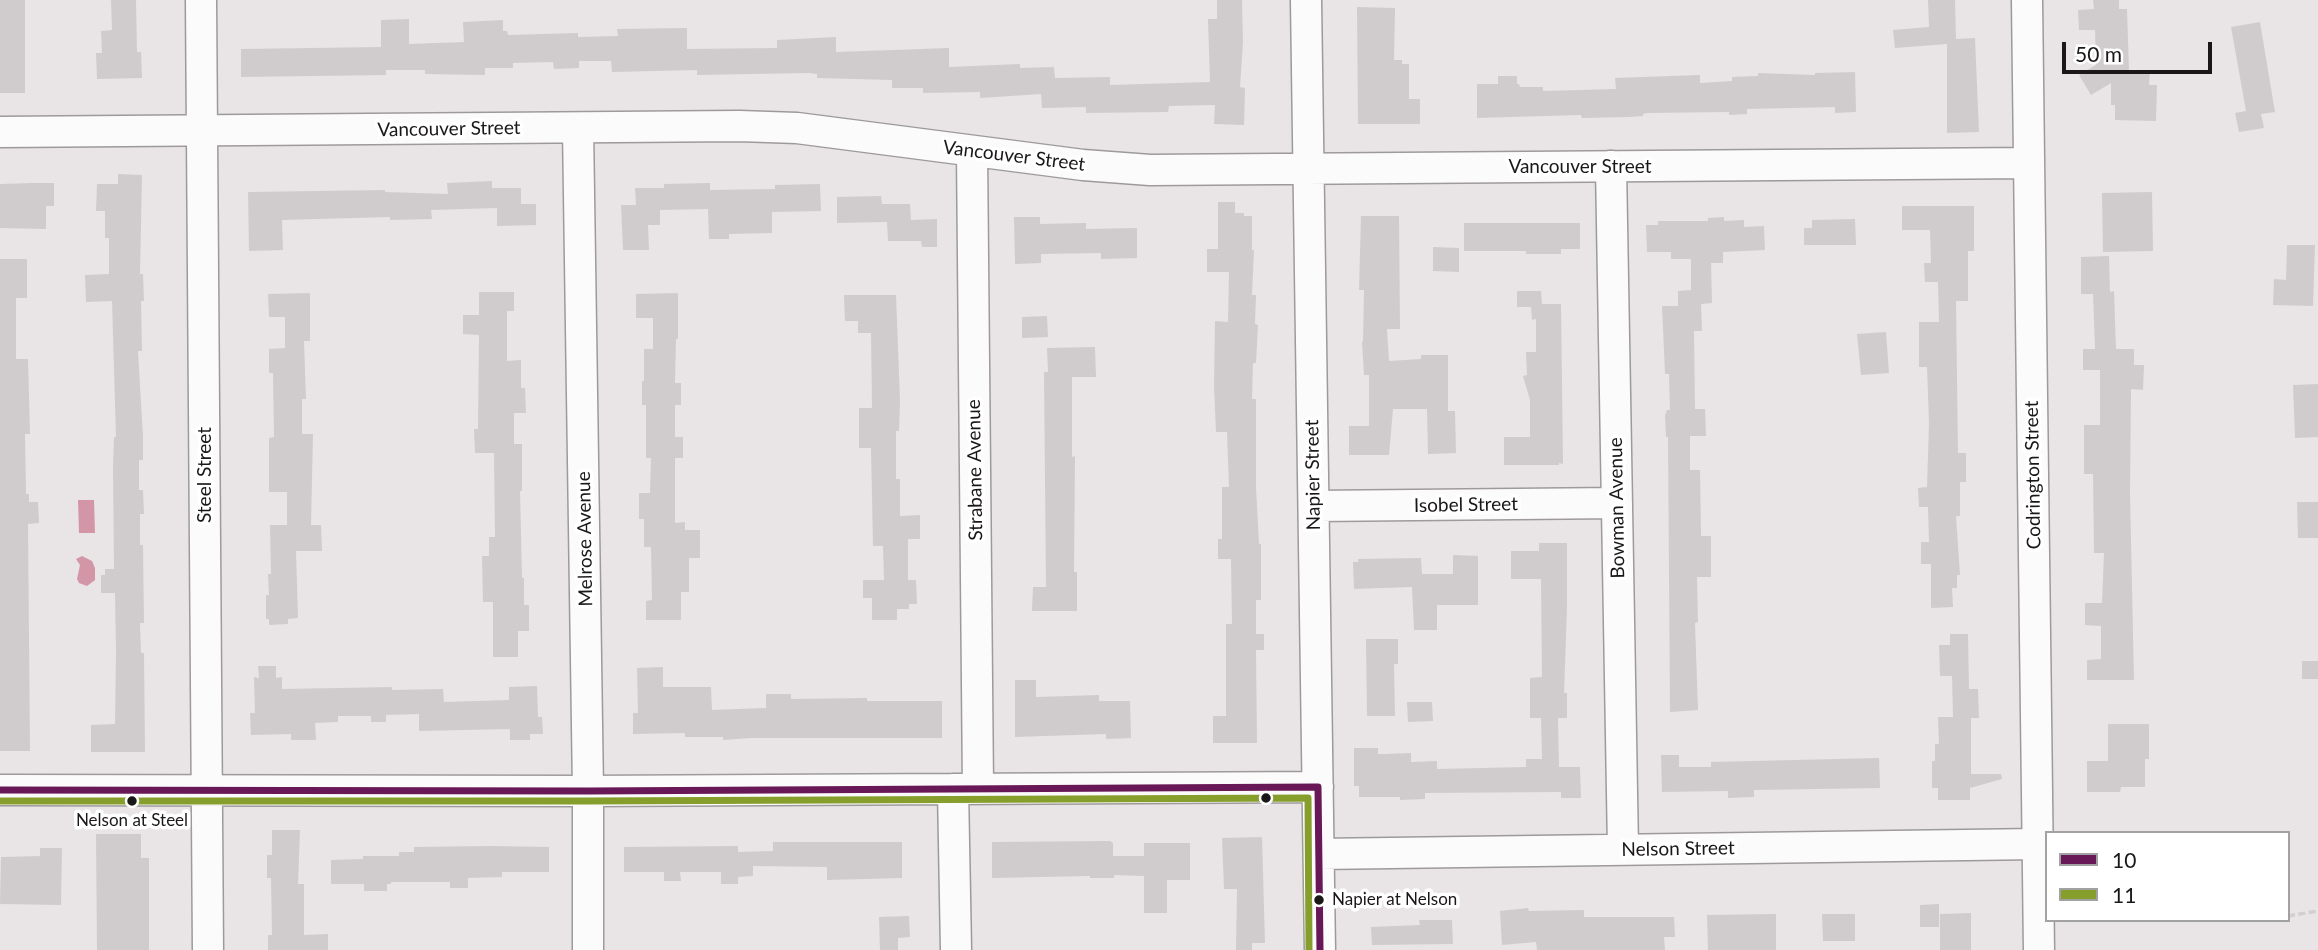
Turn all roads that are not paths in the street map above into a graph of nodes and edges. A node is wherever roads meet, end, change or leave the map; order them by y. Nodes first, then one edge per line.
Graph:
1 (201, 0) edge
2 (1306, 0) edge
3 (2027, 0) edge
4 (578, 128) junction
5 (202, 131) junction
6 (0, 132) edge
7 (972, 151) junction
8 (2029, 163) junction
9 (1611, 166) junction
10 (1309, 169) junction
11 (1617, 503) junction
12 (1314, 506) junction
13 (1318, 787) junction
14 (965, 789) junction
15 (0, 790) edge
16 (207, 790) junction
17 (589, 791) junction
18 (2038, 844) junction
19 (1623, 849) junction
20 (1318, 854) junction
21 (208, 950) edge
22 (588, 950) edge
23 (956, 950) edge
24 (1320, 950) edge
25 (2039, 950) edge

1 - 5 street, Steel Street
2 - 10 street, Napier Street
3 - 8 street, Codrington Street
4 - 5 street, Vancouver Street
4 - 7 street, Vancouver Street
4 - 17 street, Melrose Avenue
5 - 6 street, Vancouver Street
5 - 16 street, Steel Street
7 - 10 street, Vancouver Street
7 - 14 street, Strabane Avenue
8 - 9 street, Vancouver Street
8 - 18 street, Codrington Street
9 - 10 street, Vancouver Street
9 - 11 street, Bowman Avenue
10 - 12 street, Napier Street
11 - 12 street, Isobel Street
11 - 19 street, Bowman Avenue
12 - 13 street, Napier Street
13 - 14 street
13 - 20 street, Napier Street
14 - 17 street
14 - 23 street, Strabane Avenue
15 - 16 street
16 - 17 street
16 - 21 street, Steel Street
17 - 22 street, Melrose Avenue
18 - 19 street, Nelson Street
18 - 25 street, Codrington Street
19 - 20 street, Nelson Street
20 - 24 street, Napier Street

